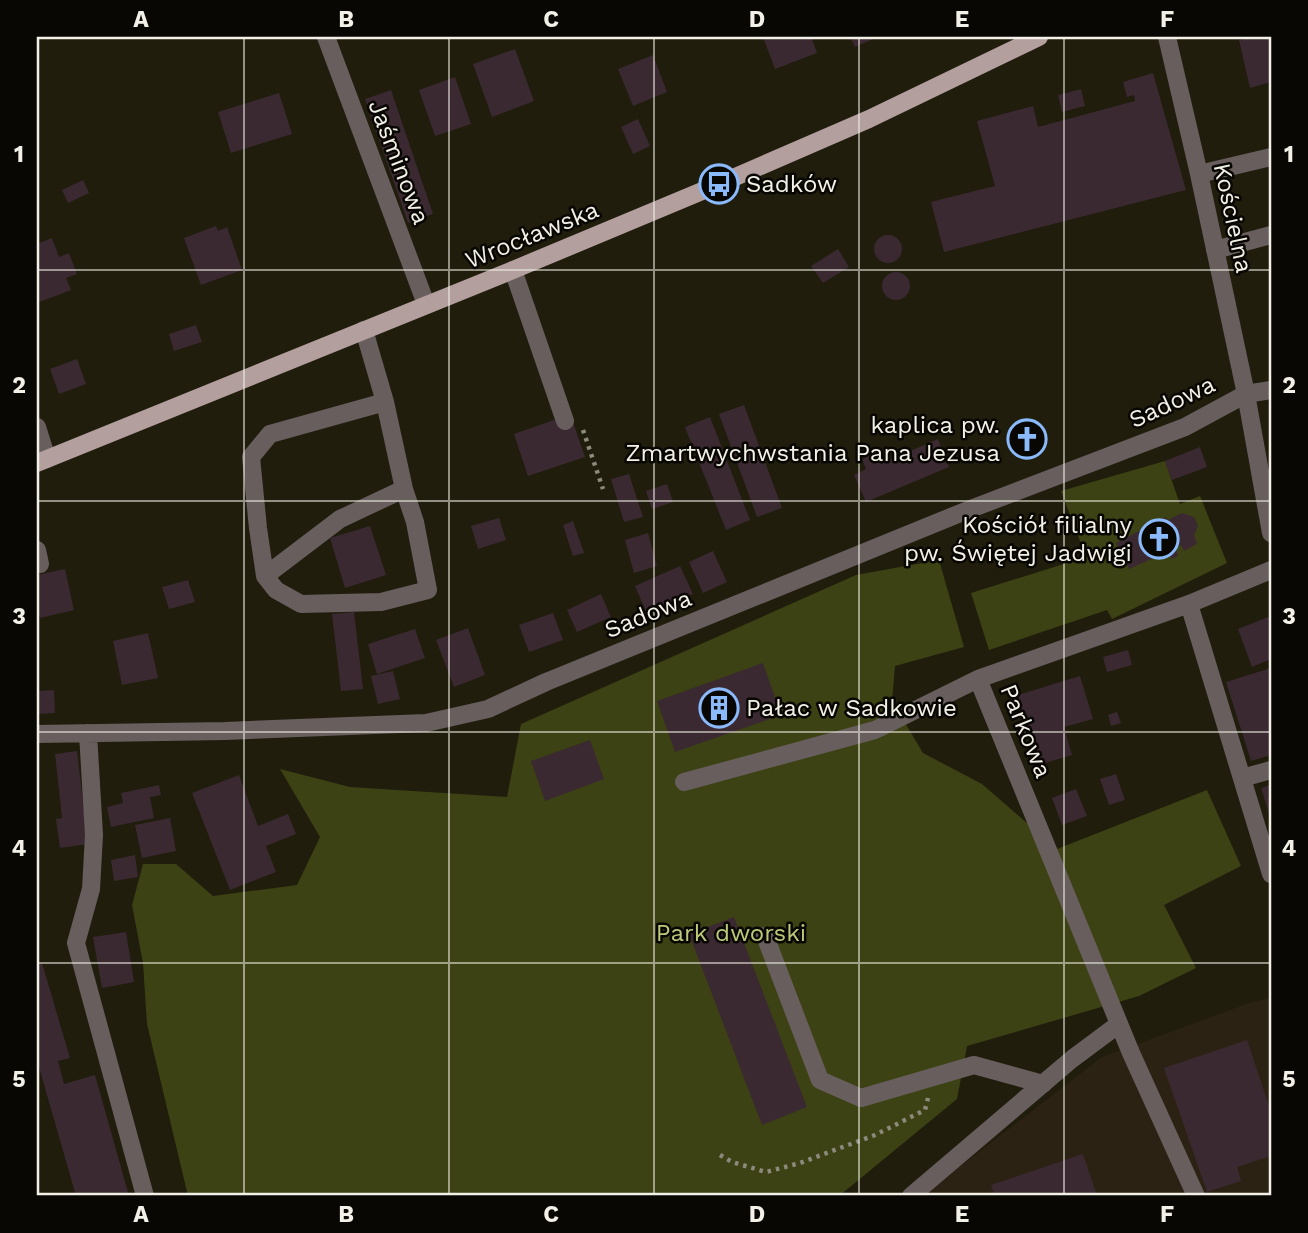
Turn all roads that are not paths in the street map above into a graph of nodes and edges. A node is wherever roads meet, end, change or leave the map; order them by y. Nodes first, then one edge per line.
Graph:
1 (326, 37) edge
2 (1040, 37) edge
3 (1167, 37) edge
4 (1271, 157) edge
5 (1199, 174) junction
6 (1271, 235) edge
7 (1215, 250) junction
8 (513, 271) junction
9 (426, 304) junction
10 (364, 330) junction
11 (1271, 390) edge
12 (1245, 394) junction
13 (385, 402) junction
14 (565, 421) dead end
15 (37, 427) edge
16 (42, 461) edge
17 (404, 489) junction
18 (1271, 533) edge
19 (1271, 570) edge
20 (265, 576) junction
21 (1189, 604) junction
22 (978, 679) junction
23 (88, 733) junction
24 (37, 734) edge
25 (1271, 770) edge
26 (1242, 778) junction
27 (684, 782) dead end
28 (1271, 874) edge
29 (765, 936) dead end
30 (1119, 1024) junction
31 (1043, 1084) junction
32 (914, 1195) edge
33 (145, 1196) edge
34 (1196, 1196) edge

1 - 9 street, Jaśminowa
2 - 8 main road, Wrocławska
3 - 5 street, Kościelna
4 - 5 street
5 - 7 street, Kościelna
6 - 7 street
7 - 12 street, Kościelna
8 - 9 main road, Wrocławska
8 - 14 street
9 - 10 main road, Wrocławska
10 - 13 street
10 - 16 main road, Wrocławska
11 - 12 street
12 - 18 street, Kościelna
12 - 23 street, Sadowa
13 - 17 street
13 - 20 street
15 - 16 street
17 - 20 street
17 - 20 street
19 - 21 street, Parkowa
21 - 22 street, Parkowa
21 - 26 street
22 - 27 street
22 - 30 street, Parkowa
23 - 24 street, Sadowa
23 - 33 street
25 - 26 street
26 - 28 street
29 - 31 street
30 - 31 street
30 - 34 street, Parkowa
31 - 32 street

